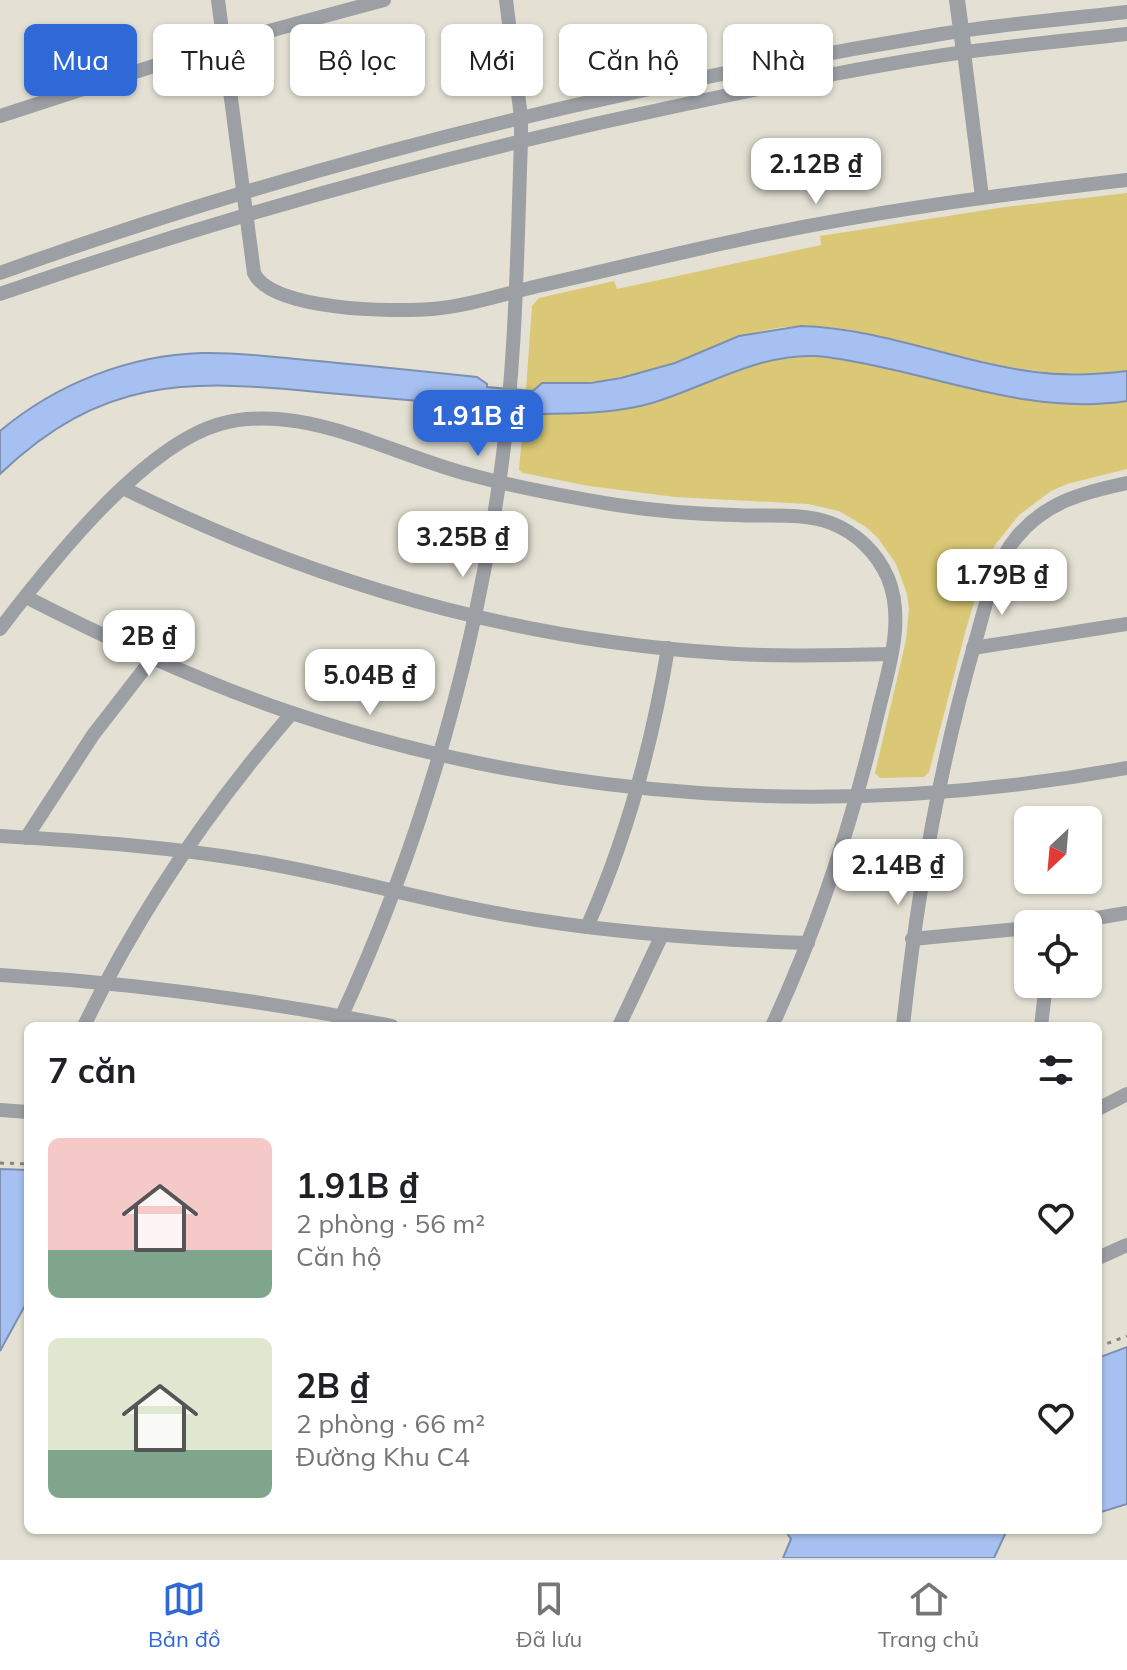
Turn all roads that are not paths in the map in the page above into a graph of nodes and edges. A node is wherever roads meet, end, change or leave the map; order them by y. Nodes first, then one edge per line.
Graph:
1 (218, 0) edge
2 (384, 0) edge
3 (506, 0) edge
4 (957, 0) edge
5 (1127, 12) edge
6 (221, 24) edge
7 (274, 30) edge
8 (962, 31) junction
9 (1127, 34) edge
10 (964, 52) junction
11 (153, 66) edge
12 (231, 96) edge
13 (0, 116) edge
14 (521, 117) junction
15 (521, 140) junction
16 (1127, 180) edge
17 (244, 194) junction
18 (982, 197) junction
19 (247, 214) junction
20 (0, 273) edge
21 (516, 291) junction
22 (0, 294) edge
23 (499, 482) junction
24 (1127, 483) edge
25 (123, 488) junction
26 (26, 597) junction
27 (475, 618) junction
28 (1127, 624) edge
29 (0, 629) edge
30 (668, 648) junction
31 (973, 648) junction
32 (891, 654) junction
33 (152, 659) junction
34 (292, 713) junction
35 (439, 754) junction
36 (1127, 768) edge
37 (639, 789) junction
38 (937, 794) junction
39 (857, 797) junction
40 (0, 836) edge
41 (26, 838) junction
42 (183, 850) junction
43 (393, 891) junction
44 (1127, 913) edge
45 (1102, 917) edge
46 (587, 927) junction
47 (1014, 929) edge
48 (662, 935) junction
49 (912, 939) junction
50 (808, 943) junction
51 (0, 975) edge
52 (105, 983) junction
53 (1044, 998) edge
54 (339, 1021) edge
55 (86, 1022) edge
56 (621, 1022) edge
57 (774, 1022) edge
58 (903, 1022) edge
59 (1041, 1022) edge
60 (1127, 1094) edge
61 (1102, 1107) edge
62 (0, 1110) edge
63 (24, 1112) edge
64 (1127, 1245) edge
65 (1102, 1256) edge

1 - 6 street
2 - 7 street
3 - 14 street
4 - 8 street
5 - 8 street
8 - 10 street
8 - 14 street
9 - 10 street
10 - 15 street
10 - 18 street
11 - 13 street
12 - 17 street
14 - 15 street
14 - 17 street
15 - 19 street
15 - 21 street
16 - 18 street
17 - 19 street
17 - 20 street
18 - 21 street
19 - 21 street
19 - 22 street
21 - 23 street
23 - 25 street
23 - 27 street
23 - 32 street
24 - 31 street
25 - 26 street
25 - 27 street
26 - 29 street
26 - 33 street
27 - 30 street
27 - 35 street
28 - 31 street
30 - 32 street
30 - 37 street
31 - 38 street
32 - 39 street
33 - 34 street
33 - 41 street
34 - 35 street
34 - 42 street
35 - 37 street
35 - 43 street
36 - 38 street
37 - 39 street
37 - 46 street
38 - 39 street
38 - 49 street
39 - 50 street
40 - 41 street
41 - 42 street
42 - 43 street
42 - 52 street
43 - 46 street
43 - 54 street
44 - 45 street
46 - 48 street
47 - 49 street
48 - 50 street
48 - 56 street
49 - 58 street
50 - 57 street
51 - 52 street
52 - 54 street
52 - 55 street
53 - 59 street
60 - 61 street
62 - 63 street
64 - 65 street

